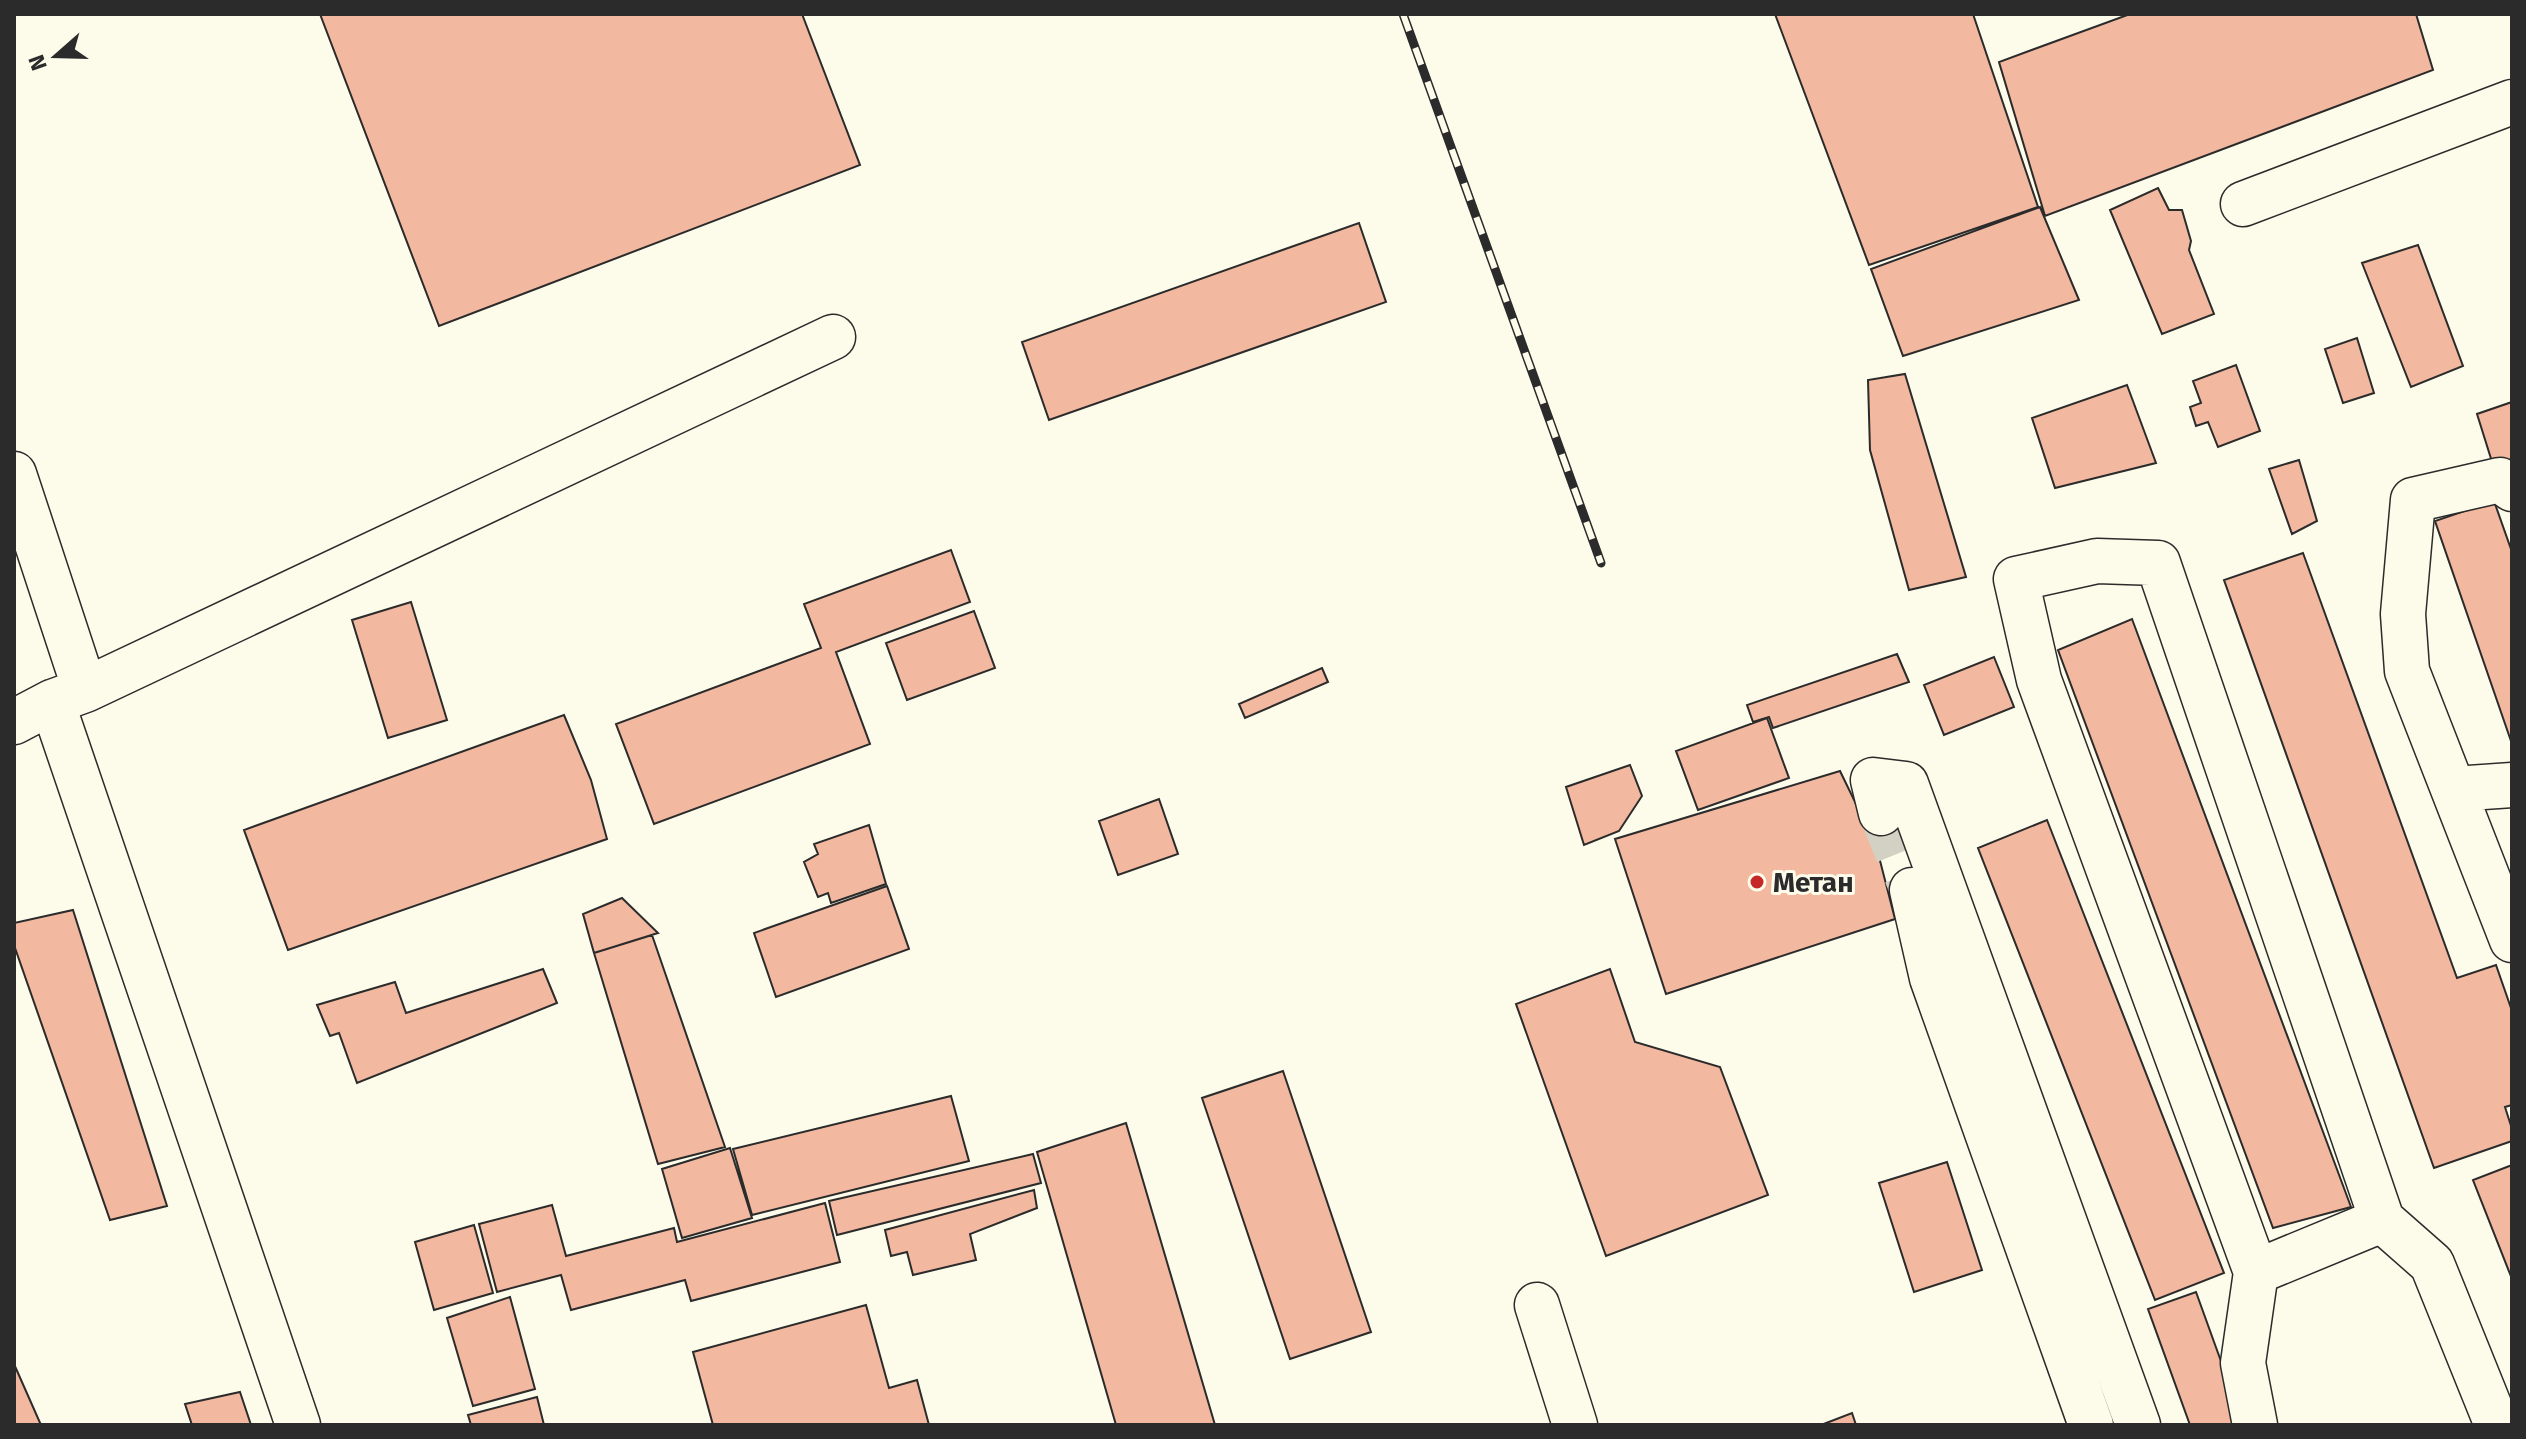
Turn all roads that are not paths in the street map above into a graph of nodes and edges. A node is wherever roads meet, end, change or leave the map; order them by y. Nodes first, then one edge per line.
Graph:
1 (2512, 102) edge
2 (2243, 204) dead end
3 (833, 337) dead end
4 (14, 474) edge
5 (2512, 489) edge
6 (69, 696) junction
7 (14, 722) edge
8 (2512, 785) edge
9 (2454, 789) junction
10 (1881, 813) tunnel mouth
11 (1912, 890) tunnel mouth
12 (2512, 940) edge
13 (2382, 1220) junction
14 (2256, 1272) junction
15 (1537, 1305) dead end
16 (298, 1425) edge
17 (1575, 1425) edge
18 (2091, 1425) edge
19 (2138, 1425) edge
20 (2255, 1425) edge
21 (2497, 1425) edge

1 - 2 street
3 - 6 street
4 - 6 street
5 - 9 street
6 - 7 street
6 - 16 street
8 - 9 street
9 - 12 street
10 - 19 street
11 - 18 street
13 - 14 street
13 - 14 street
13 - 21 street
14 - 20 street
15 - 17 street

